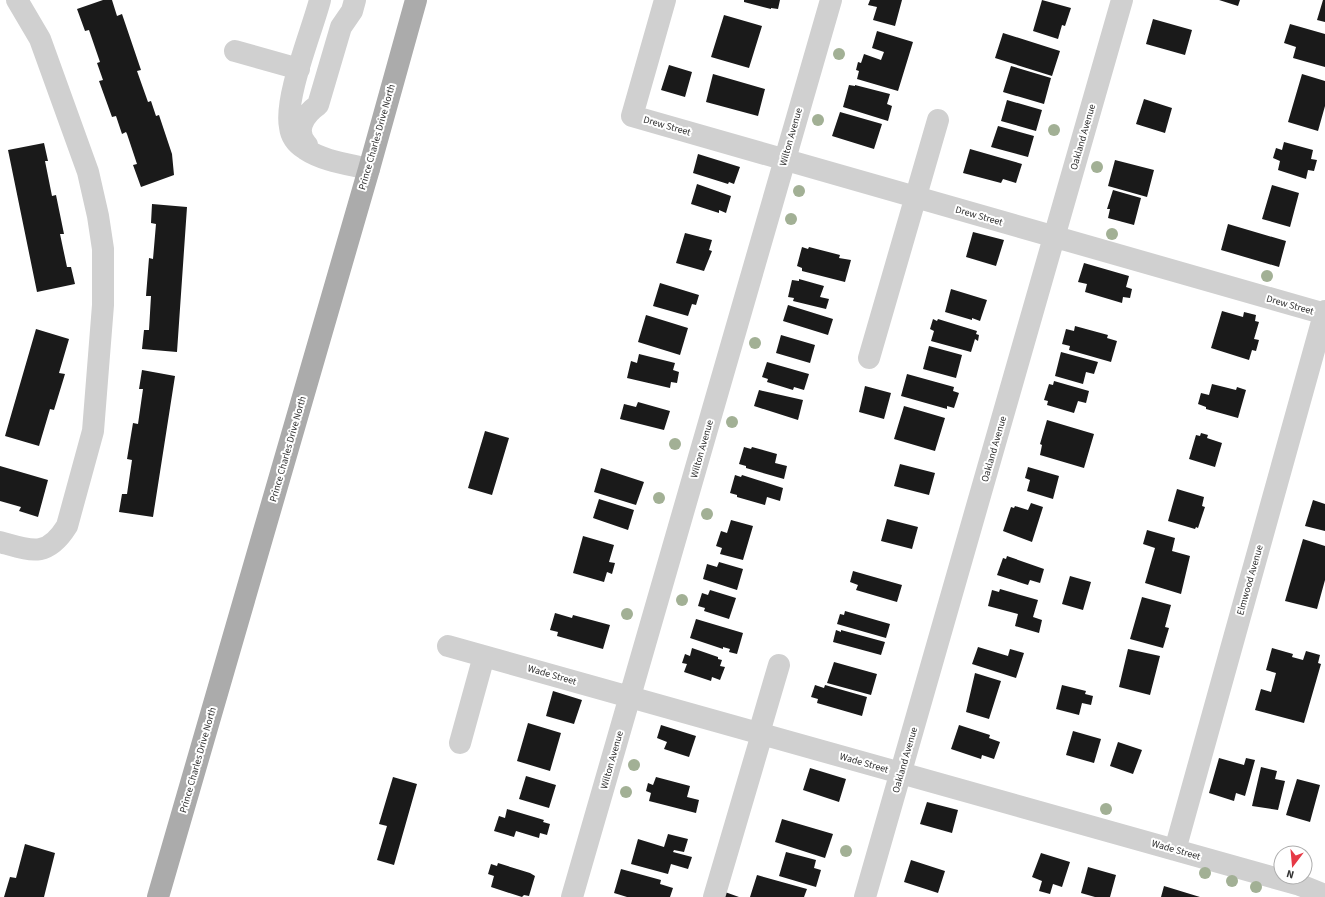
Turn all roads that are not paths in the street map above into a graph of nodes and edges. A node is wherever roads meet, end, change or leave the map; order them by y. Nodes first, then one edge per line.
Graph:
1 (17, 0) edge
2 (320, 0) edge
3 (341, 0) edge
4 (355, 0) edge
5 (416, 0) edge
6 (665, 0) edge
7 (830, 0) edge
8 (1122, 0) edge
9 (341, 27) junction
10 (235, 51) dead end
11 (299, 69) junction
12 (938, 120) dead end
13 (319, 156) junction
14 (785, 160) junction
15 (369, 169) junction
16 (916, 198) junction
17 (1054, 237) junction
18 (1325, 313) edge
19 (869, 358) dead end
20 (0, 542) edge
21 (448, 646) dead end
22 (484, 656) junction
23 (779, 665) dead end
24 (630, 697) junction
25 (760, 733) junction
26 (460, 743) dead end
27 (902, 773) junction
28 (1175, 850) junction
29 (1325, 895) edge
30 (158, 897) edge
31 (572, 897) edge
32 (714, 897) edge
33 (865, 897) edge

1 - 20 street
2 - 11 street
3 - 9 street
4 - 9 street
5 - 15 main road, Prince Charles Drive North
6 - 14 street, Drew Street
7 - 14 street, Wilton Avenue
8 - 17 street, Oakland Avenue
9 - 13 street
10 - 11 street
11 - 13 street
12 - 16 street
13 - 15 street
14 - 16 street, Drew Street
14 - 24 street, Wilton Avenue
15 - 30 main road, Prince Charles Drive North
16 - 17 street, Drew Street
16 - 19 street
17 - 18 street, Drew Street
17 - 27 street, Oakland Avenue
18 - 28 street, Elmwood Avenue
21 - 22 street, Wade Street
22 - 24 street, Wade Street
22 - 26 street
23 - 25 street
24 - 25 street, Wade Street
24 - 31 street, Wilton Avenue
25 - 27 street, Wade Street
25 - 32 street
27 - 28 street, Wade Street
27 - 33 street, Oakland Avenue
28 - 29 street, Wade Street

